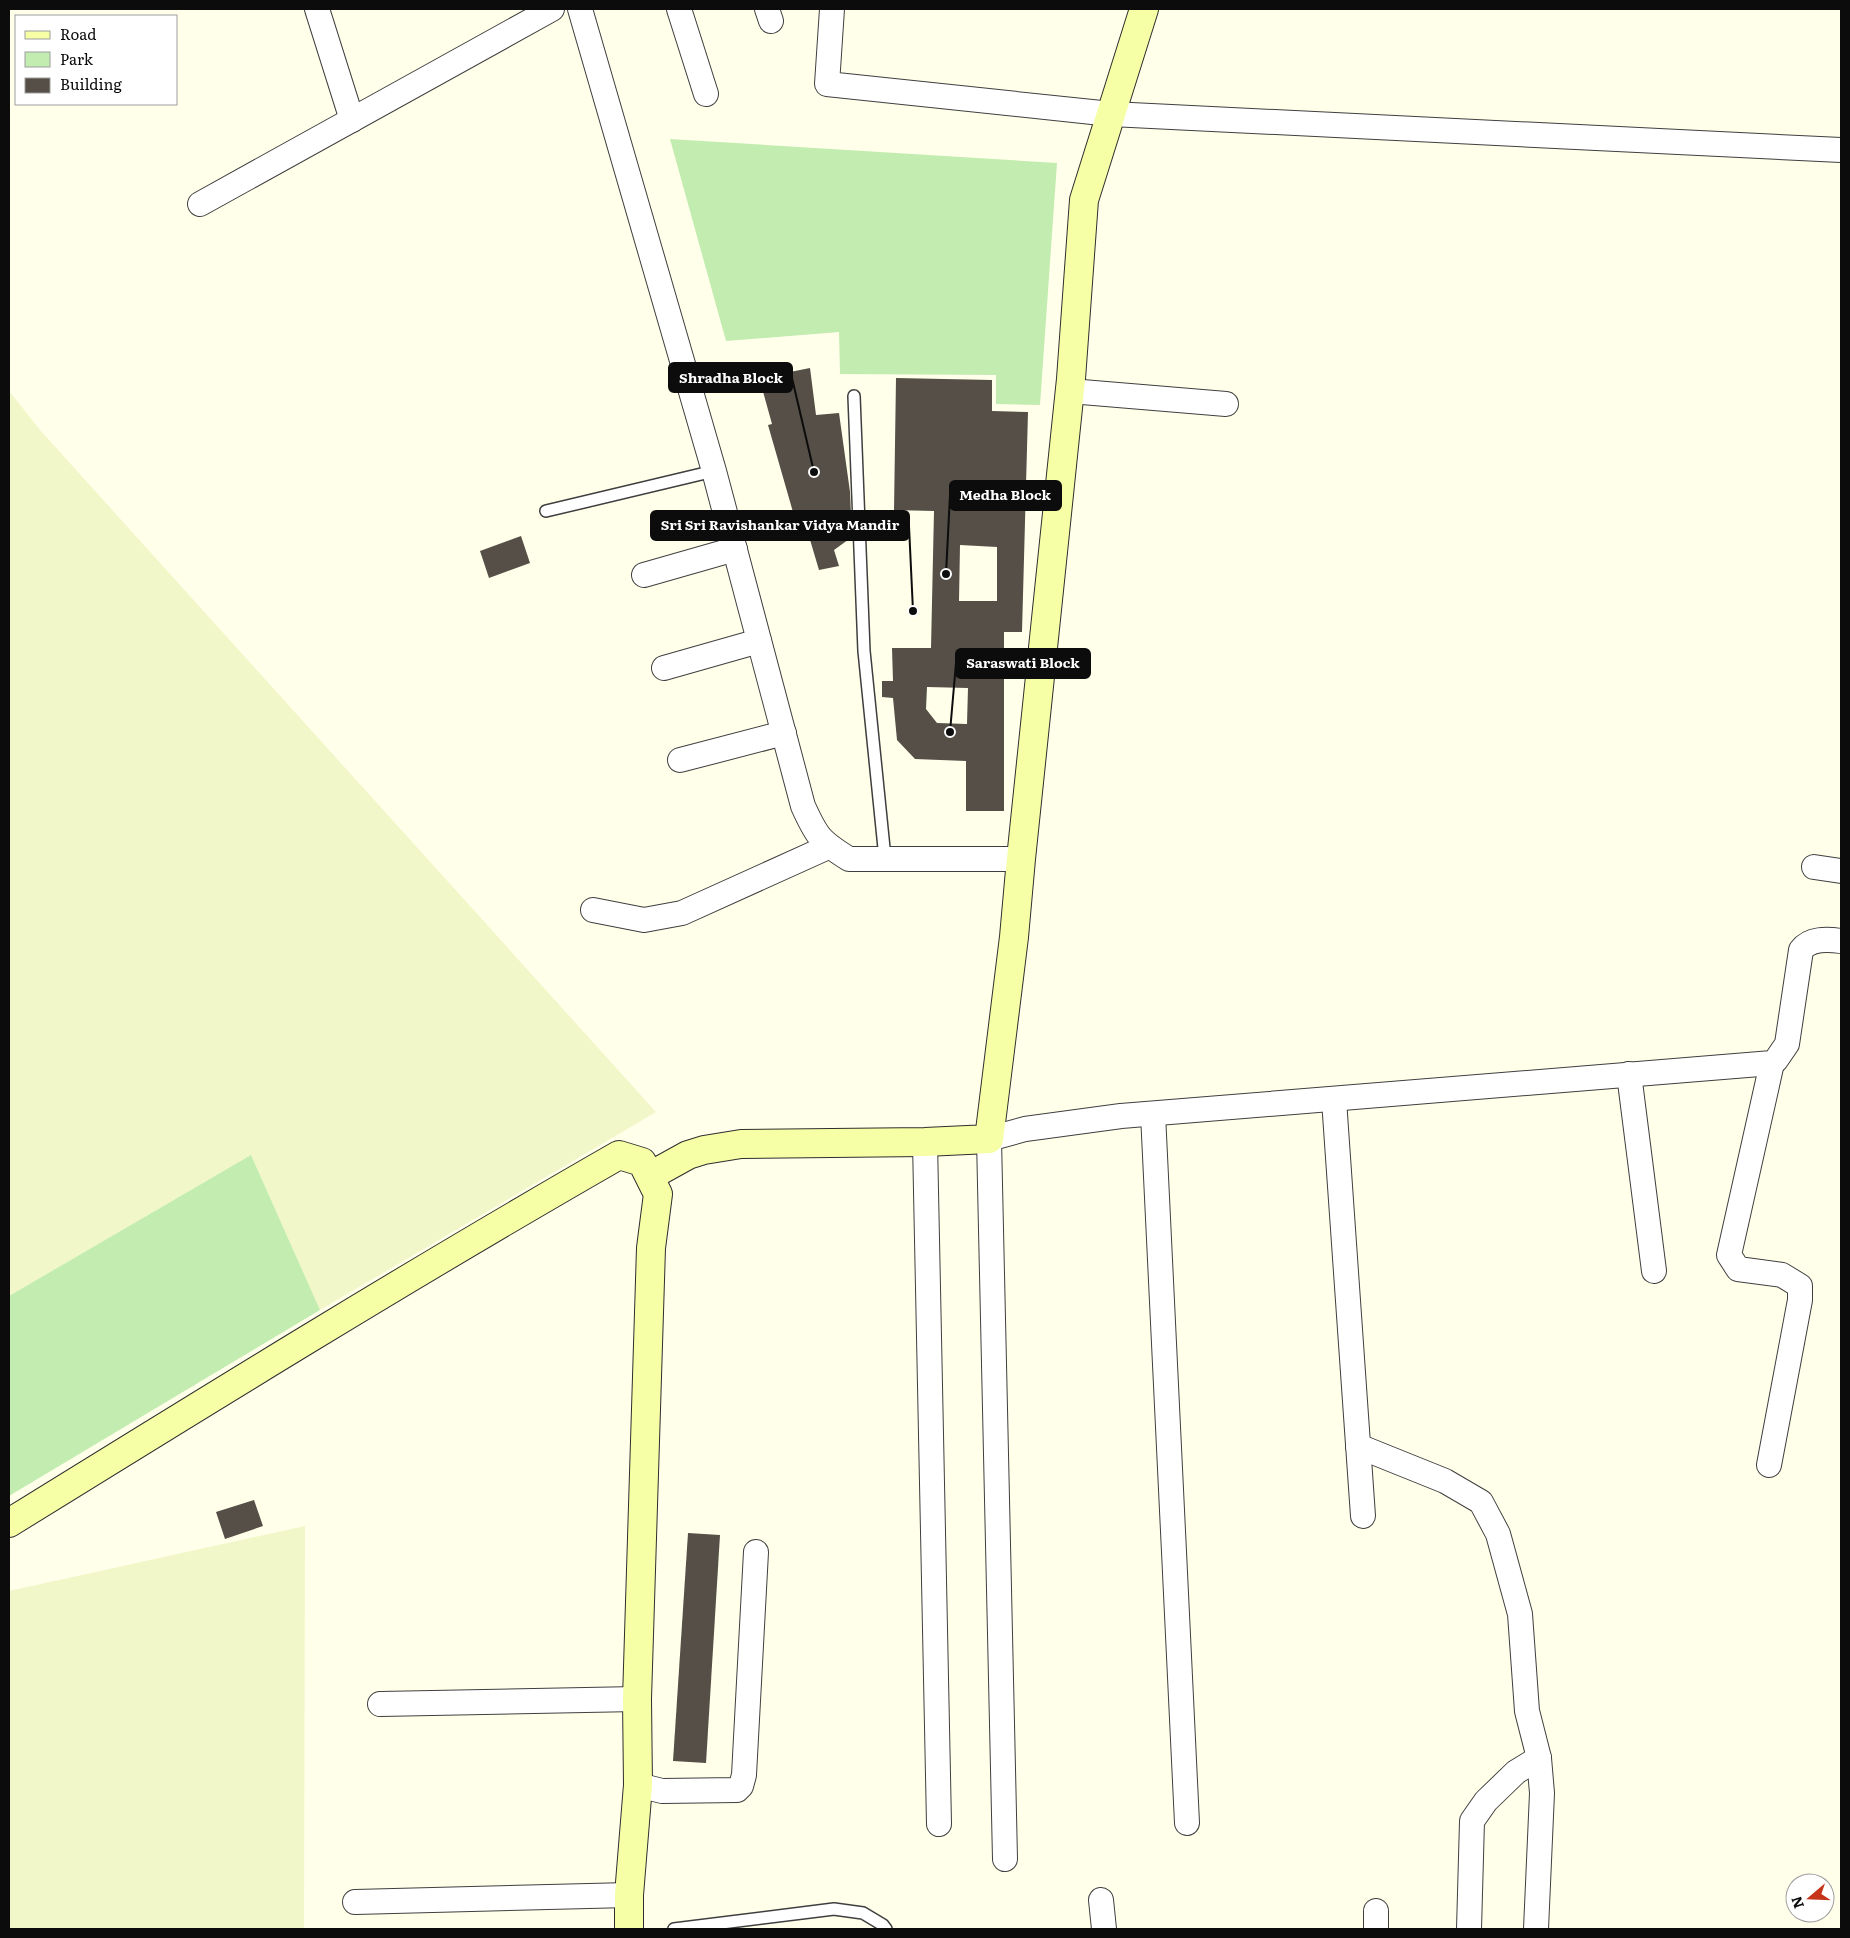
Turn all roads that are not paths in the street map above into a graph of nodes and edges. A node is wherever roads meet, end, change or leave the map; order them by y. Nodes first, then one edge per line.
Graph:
1 (317, 9) edge
2 (552, 9) edge
3 (580, 9) edge
4 (679, 9) edge
5 (832, 9) edge
6 (1144, 9) edge
7 (706, 94) dead end
8 (1111, 114) junction
9 (352, 120) junction
10 (1841, 150) edge
11 (200, 204) dead end
12 (1070, 391) junction
13 (854, 396) dead end
14 (1226, 404) dead end
15 (714, 471) junction
16 (546, 511) dead end
17 (735, 549) junction
18 (644, 575) dead end
19 (759, 641) junction
20 (664, 668) dead end
21 (784, 734) junction
22 (680, 760) dead end
23 (828, 847) junction
24 (885, 858) junction
25 (1021, 859) junction
26 (1814, 867) dead end
27 (1841, 871) edge
28 (593, 910) dead end
29 (1841, 941) edge
30 (1772, 1063) junction
31 (1629, 1074) junction
32 (1334, 1100) junction
33 (1152, 1114) junction
34 (989, 1139) junction
35 (925, 1142) junction
36 (650, 1176) junction
37 (1654, 1271) dead end
38 (1358, 1446) junction
39 (1769, 1465) dead end
40 (1363, 1516) dead end
41 (9, 1523) edge
42 (756, 1552) dead end
43 (636, 1699) junction
44 (380, 1704) dead end
45 (1538, 1758) junction
46 (638, 1785) junction
47 (1187, 1823) dead end
48 (940, 1824) dead end
49 (1005, 1859) dead end
50 (629, 1895) junction
51 (1101, 1900) dead end
52 (355, 1902) dead end
53 (629, 1929) edge
54 (674, 1929) edge
55 (886, 1929) edge
56 (1104, 1929) edge
57 (1469, 1929) edge
58 (1536, 1929) edge

1 - 9 street
2 - 9 street
3 - 15 street
4 - 7 street
5 - 8 street
6 - 8 street
8 - 10 street
8 - 12 street
9 - 11 street
12 - 14 street
12 - 25 street
13 - 24 lane
15 - 16 lane
15 - 17 street
17 - 18 street
17 - 19 street
19 - 20 street
19 - 21 street
21 - 22 street
21 - 23 street
23 - 24 street
23 - 28 street
24 - 25 street
25 - 34 street
26 - 27 street
29 - 30 street
30 - 31 street
30 - 39 street
31 - 32 street
31 - 37 street
32 - 33 street
32 - 38 street
33 - 34 street
33 - 47 street
34 - 35 street
34 - 49 street
35 - 36 street
35 - 48 street
36 - 41 street
36 - 43 street
38 - 40 street
38 - 45 street
42 - 46 street
43 - 44 street
43 - 46 street
45 - 57 street
45 - 58 street
46 - 50 street
50 - 52 street
50 - 53 street
51 - 56 street
54 - 55 lane

